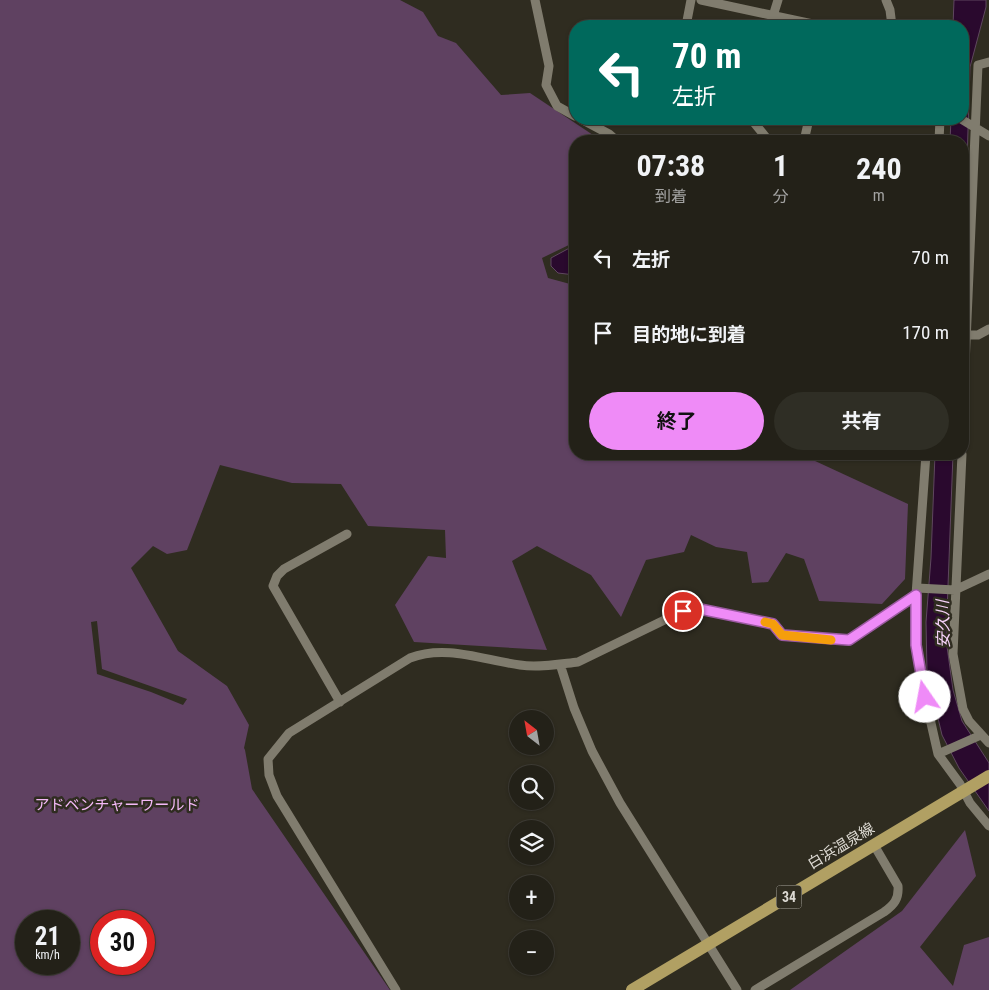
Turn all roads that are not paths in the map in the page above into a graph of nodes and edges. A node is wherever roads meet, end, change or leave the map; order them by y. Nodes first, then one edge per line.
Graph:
1 (535, 0) edge
2 (691, 0) edge
3 (701, 0) edge
4 (778, 0) edge
5 (886, 0) edge
6 (773, 16) junction
7 (687, 20) edge
8 (793, 20) edge
9 (891, 20) edge
10 (989, 62) edge
11 (569, 113) edge
12 (969, 124) edge
13 (592, 125) edge
14 (756, 125) edge
15 (976, 128) junction
16 (610, 135) edge
17 (765, 135) edge
18 (989, 136) edge
19 (969, 260) edge
20 (989, 329) edge
21 (969, 336) edge
22 (926, 460) edge
23 (962, 460) edge
24 (347, 534) dead end
25 (989, 574) edge
26 (955, 590) junction
27 (916, 592) junction
28 (560, 664) junction
29 (340, 702) junction
30 (979, 736) junction
31 (989, 743) edge
32 (940, 753) junction
33 (989, 776) edge
34 (989, 826) edge
35 (874, 846) junction
36 (709, 945) junction
37 (396, 990) edge
38 (632, 990) edge
39 (737, 990) edge
40 (755, 990) edge

1 - 11 street
2 - 7 street
3 - 6 street
4 - 6 street
5 - 9 street
6 - 8 street
10 - 15 street
12 - 15 street
13 - 16 street
14 - 17 street
15 - 18 street
15 - 19 street
20 - 21 street
22 - 27 street
23 - 26 street
24 - 29 street
25 - 26 street
26 - 27 street
26 - 30 street
27 - 28 street
27 - 32 street
28 - 29 street
28 - 36 street
29 - 37 street
30 - 31 street
30 - 32 street
32 - 34 street
33 - 35 main road, 白浜温泉線 / 34
35 - 36 main road, 白浜温泉線 / 34
35 - 40 street
36 - 38 main road, 白浜温泉線 / 34
36 - 39 street

